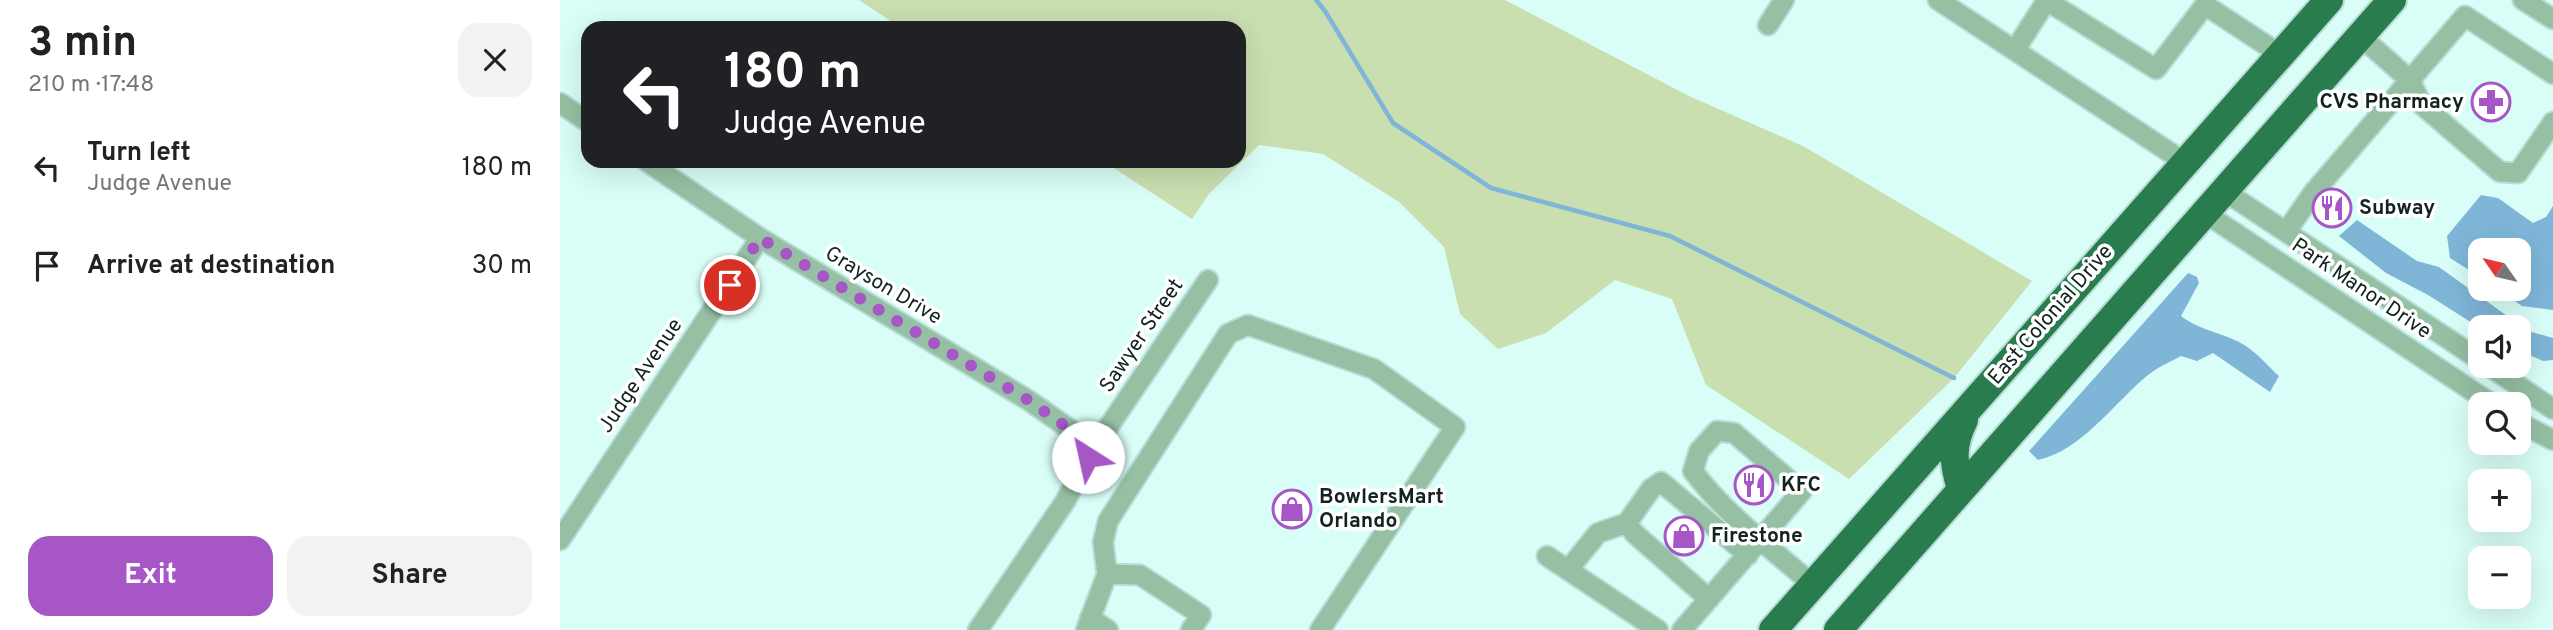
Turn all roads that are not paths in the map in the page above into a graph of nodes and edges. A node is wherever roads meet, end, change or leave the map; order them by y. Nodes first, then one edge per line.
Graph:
1 (1784, 0) edge
2 (1938, 0) edge
3 (2047, 0) edge
4 (2329, 0) edge
5 (2392, 0) edge
6 (2523, 0) edge
7 (2207, 2) edge
8 (2553, 19) edge
9 (1768, 24) dead end
10 (2360, 37) junction
11 (2015, 50) junction
12 (2281, 55) junction
13 (2553, 74) edge
14 (2410, 80) junction
15 (560, 103) edge
16 (581, 117) edge
17 (2553, 122) edge
18 (2186, 163) junction
19 (668, 169) edge
20 (2224, 191) junction
21 (2205, 212) junction
22 (2286, 232) junction
23 (760, 238) junction
24 (1208, 280) dead end
25 (2468, 352) edge
26 (2507, 378) edge
27 (2474, 392) edge
28 (1972, 405) junction
29 (2553, 409) edge
30 (2531, 429) edge
31 (2553, 440) edge
32 (1088, 457) junction
33 (1961, 489) junction
34 (1627, 523) junction
35 (1762, 539) junction
36 (560, 540) edge
37 (1748, 555) junction
38 (1547, 556) dead end
39 (1568, 570) junction
40 (1107, 574) junction
41 (1813, 585) junction
42 (1709, 599) junction
43 (1088, 624) edge
44 (978, 630) edge
45 (1108, 630) edge
46 (1191, 630) edge
47 (1320, 630) edge
48 (1658, 630) edge
49 (1682, 630) edge
50 (1773, 630) edge
51 (1838, 630) edge

1 - 9 street
2 - 11 street
3 - 7 street
3 - 11 street
4 - 12 highway, East Colonial Drive
5 - 10 highway
6 - 8 street
7 - 12 street
10 - 14 street
10 - 20 highway
11 - 18 street
12 - 18 highway, East Colonial Drive
13 - 14 street
14 - 17 street
14 - 22 street
15 - 16 street
18 - 28 highway, East Colonial Drive
19 - 23 street, Grayson Drive
20 - 21 highway
20 - 22 street, Park Manor Drive
21 - 27 street, Park Manor Drive
21 - 33 highway
22 - 25 street, Park Manor Drive
23 - 32 street, Grayson Drive
23 - 36 street, Judge Avenue
24 - 32 street, Sawyer Street
26 - 29 street
28 - 33 highway
28 - 41 highway, East Colonial Drive
30 - 31 street
32 - 44 street, Sawyer Street
33 - 51 highway
34 - 37 street
34 - 39 street
34 - 42 street
35 - 35 street
35 - 37 street
35 - 41 street
37 - 42 street
38 - 39 street
39 - 48 street
40 - 43 street
40 - 46 street
40 - 47 street
41 - 50 highway, East Colonial Drive
42 - 49 street
43 - 45 street

